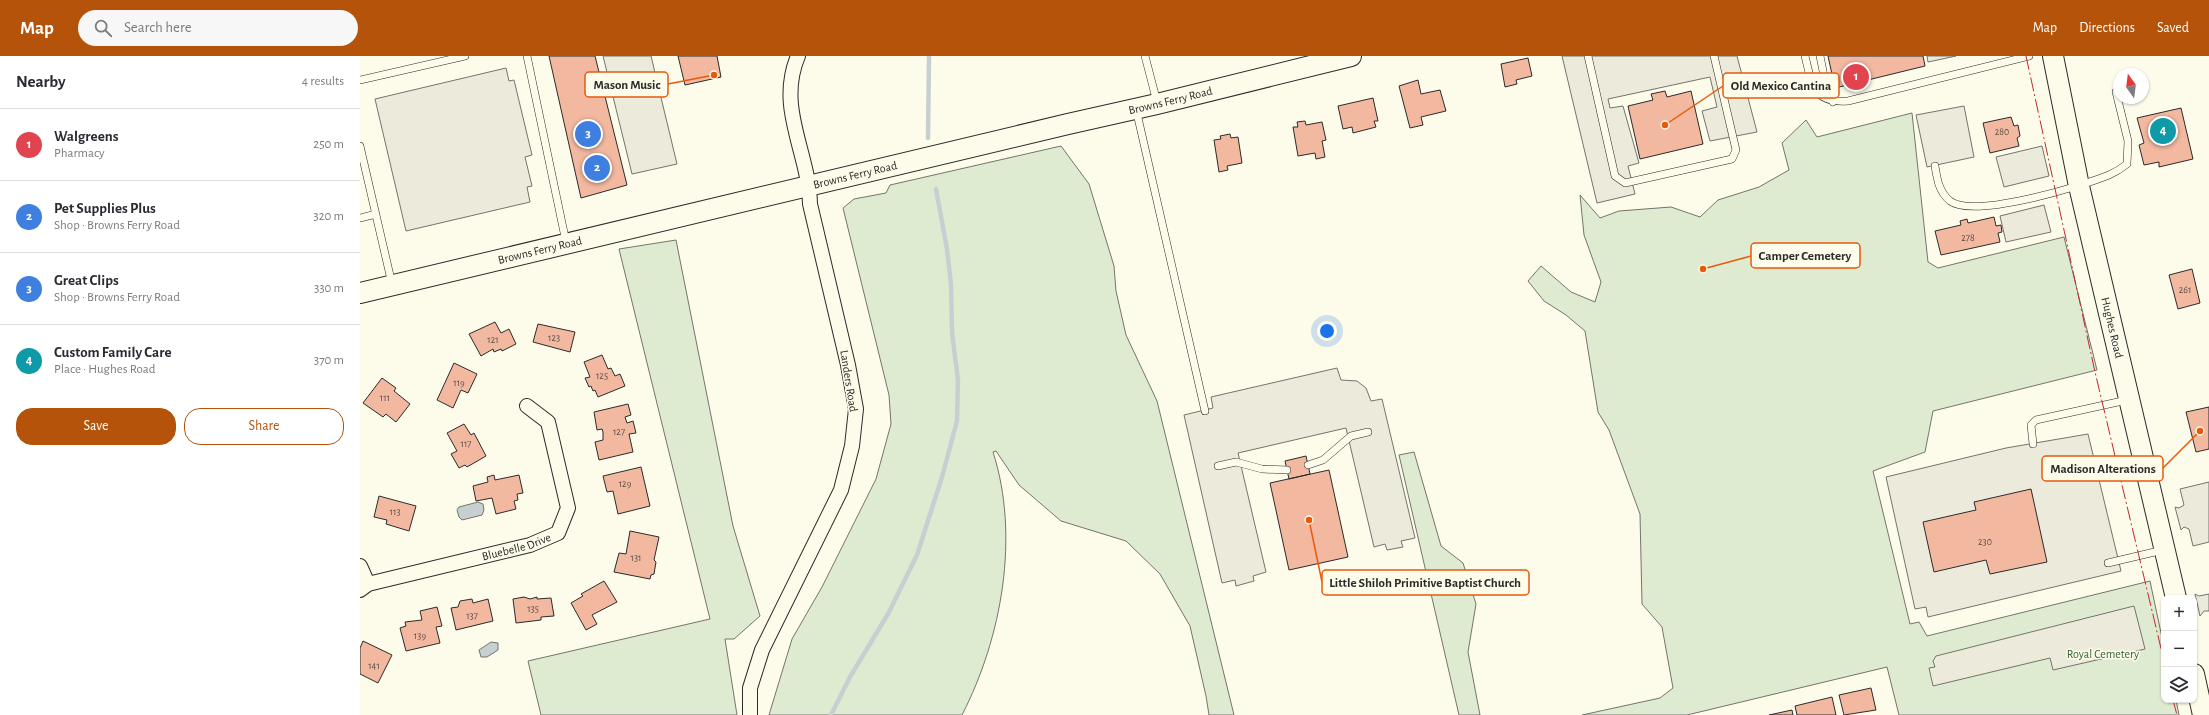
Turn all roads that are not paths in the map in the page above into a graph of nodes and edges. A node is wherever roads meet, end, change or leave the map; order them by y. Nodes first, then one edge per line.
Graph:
1 (465, 56) edge
2 (527, 56) edge
3 (798, 56) edge
4 (1145, 56) edge
5 (1347, 56) edge
6 (1588, 56) edge
7 (1714, 56) edge
8 (1805, 56) edge
9 (1820, 56) edge
10 (2029, 56) edge
11 (2053, 56) edge
12 (360, 80) edge
13 (1833, 102) junction
14 (1157, 104) junction
15 (2119, 104) edge
16 (1136, 109) junction
17 (360, 146) edge
18 (1935, 166) dead end
19 (810, 186) junction
20 (2078, 186) junction
21 (376, 214) junction
22 (360, 218) edge
23 (567, 244) junction
24 (392, 286) junction
25 (360, 293) edge
26 (2129, 400) junction
27 (527, 406) dead end
28 (1205, 411) dead end
29 (1368, 432) dead end
30 (2032, 444) dead end
31 (1308, 465) dead end
32 (1218, 466) dead end
33 (1287, 470) dead end
34 (2165, 549) junction
35 (2108, 563) dead end
36 (360, 566) edge
37 (364, 587) edge
38 (2175, 595) edge
39 (2197, 688) edge
40 (750, 715) edge
41 (2203, 715) edge

1 - 12 lane
2 - 23 lane
3 - 19 street, Landers Road
4 - 14 lane
5 - 14 main road, Browns Ferry Road
6 - 7 lane
8 - 13 lane
9 - 13 lane
10 - 13 lane
11 - 20 main road, Hughes Road
14 - 16 main road, Browns Ferry Road
15 - 20 lane
16 - 19 main road, Browns Ferry Road
16 - 28 lane
17 - 21 lane
18 - 20 lane
19 - 23 main road, Browns Ferry Road
19 - 40 street, Landers Road
20 - 26 main road, Hughes Road
21 - 22 lane
21 - 24 lane
23 - 24 main road, Browns Ferry Road
24 - 25 main road, Browns Ferry Road
26 - 30 lane
26 - 34 main road, Hughes Road
27 - 37 street, Bluebelle Drive
29 - 31 lane
32 - 33 lane
34 - 35 lane
34 - 38 main road, Hughes Road
36 - 37 street
39 - 41 main road

